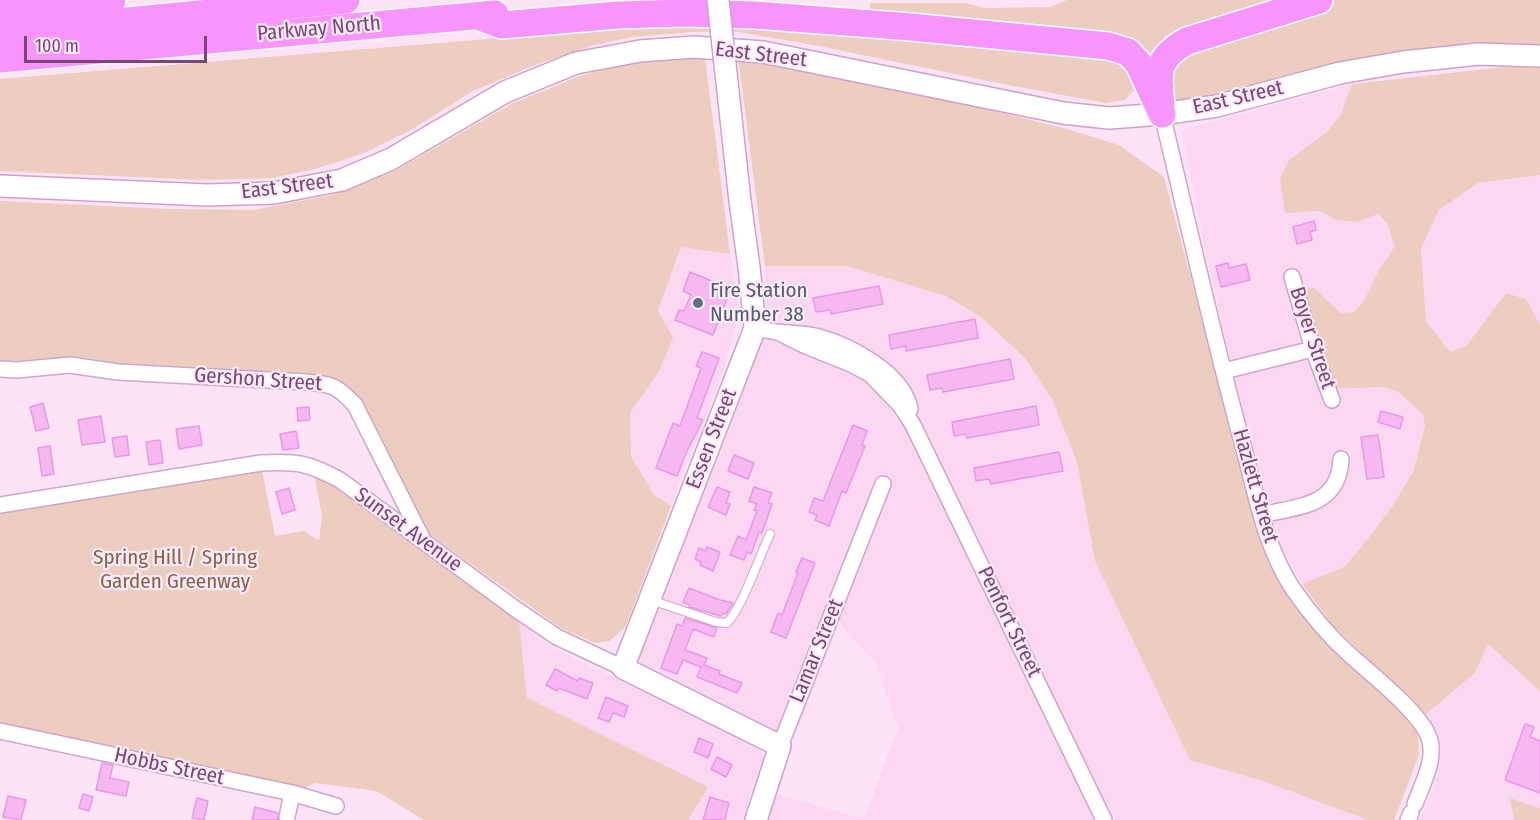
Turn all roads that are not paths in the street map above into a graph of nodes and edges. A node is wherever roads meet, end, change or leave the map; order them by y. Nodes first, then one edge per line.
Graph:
1 (112, 0) edge
2 (346, 0) edge
3 (637, 0) edge
4 (718, 0) edge
5 (1318, 0) edge
6 (0, 10) edge
7 (478, 16) junction
8 (0, 33) edge
9 (1540, 56) edge
10 (0, 59) edge
11 (1162, 114) junction
12 (0, 186) edge
13 (1292, 277) dead end
14 (755, 328) junction
15 (1313, 349) junction
16 (0, 369) edge
17 (1224, 371) junction
18 (1332, 400) dead end
19 (1341, 459) dead end
20 (883, 484) dead end
21 (0, 505) edge
22 (1262, 515) junction
23 (770, 534) dead end
24 (424, 543) junction
25 (649, 599) junction
26 (623, 668) junction
27 (0, 731) edge
28 (780, 746) junction
29 (292, 794) junction
30 (336, 806) dead end
31 (1411, 812) edge
32 (286, 817) dead end
33 (756, 820) edge
34 (1104, 820) edge

1 - 6 highway
2 - 8 highway
3 - 7 highway, Parkway North
4 - 14 main road, Essen Street, bridge
5 - 11 highway
7 - 10 highway, Parkway North
7 - 11 highway
9 - 11 main road, East Street
11 - 12 main road, East Street
11 - 17 street, Hazlett Street
13 - 15 street, Boyer Street
14 - 25 main road, Essen Street
14 - 34 street, Penfort Street
15 - 17 street
15 - 18 street, Boyer Street
16 - 24 street, Gershon Street
17 - 22 street, Hazlett Street
19 - 22 street
20 - 28 street, Lamar Street
21 - 24 street, Sunset Avenue
22 - 31 street, Hazlett Street
23 - 25 lane
24 - 26 street, Sunset Avenue
25 - 26 main road, Essen Street
26 - 28 main road, Sunset Avenue
27 - 29 street, Hobbs Street
28 - 33 main road, Lamar Street
29 - 30 street, Hobbs Street
29 - 32 street

